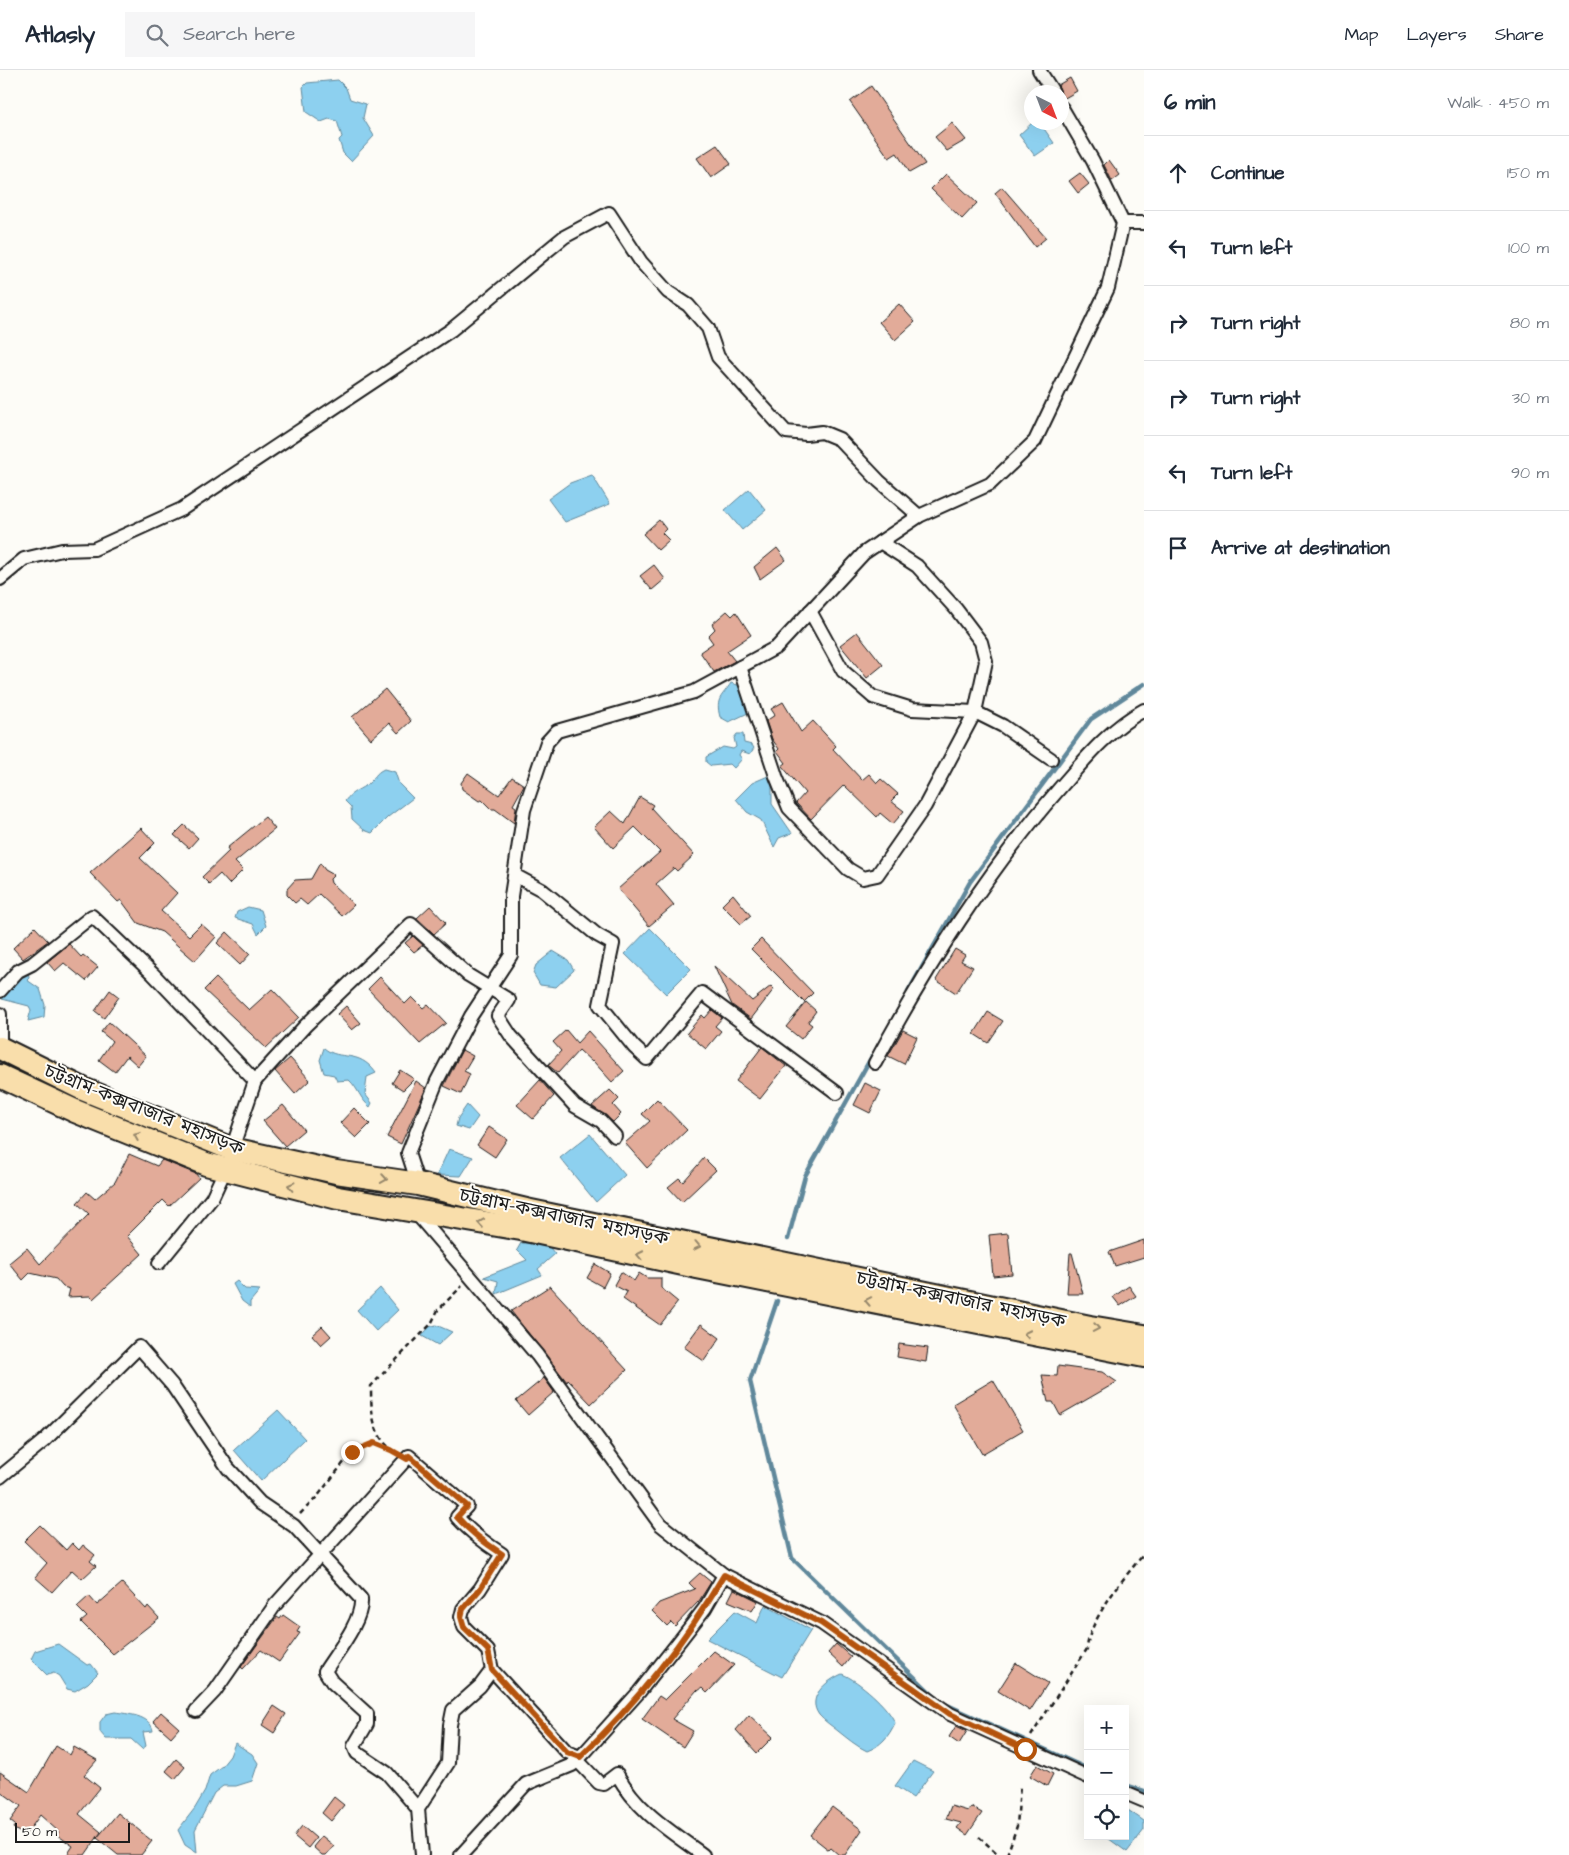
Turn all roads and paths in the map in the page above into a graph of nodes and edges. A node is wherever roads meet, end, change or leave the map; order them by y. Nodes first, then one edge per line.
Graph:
1 (1039, 70) edge
2 (1049, 85) edge
3 (1069, 120) edge
4 (1123, 223) junction
5 (1144, 223) edge
6 (919, 516) junction
7 (880, 542) junction
8 (0, 579) edge
9 (810, 611) junction
10 (740, 667) junction
11 (1144, 710) edge
12 (975, 712) junction
13 (1051, 759) dead end
14 (516, 876) junction
15 (488, 989) junction
16 (0, 991) edge
17 (0, 1014) edge
18 (0, 1039) edge
19 (0, 1048) edge
20 (875, 1063) dead end
21 (0, 1076) edge
22 (255, 1081) junction
23 (837, 1093) dead end
24 (615, 1136) dead end
25 (228, 1159) junction
26 (418, 1184) junction
27 (415, 1212) junction
28 (159, 1263) dead end
29 (467, 1282) dead end
30 (1144, 1336) edge
31 (1144, 1356) edge
32 (391, 1450) junction
33 (407, 1459) junction
34 (0, 1477) edge
35 (294, 1526) junction
36 (1144, 1554) edge
37 (320, 1557) junction
38 (724, 1575) junction
39 (492, 1670) junction
40 (196, 1711) dead end
41 (1025, 1749) junction
42 (579, 1758) junction
43 (1084, 1775) edge
44 (1020, 1786) dead end
45 (1129, 1795) edge
46 (1144, 1801) edge
47 (418, 1809) junction
48 (979, 1837) dead end
49 (422, 1855) edge
50 (461, 1855) edge
51 (703, 1855) edge
52 (999, 1855) edge
53 (1007, 1855) edge

1 - 2 street
3 - 4 street
4 - 5 street
4 - 6 street
6 - 7 street
6 - 8 street
7 - 9 street
7 - 12 street
9 - 10 street
9 - 12 street
10 - 12 street
10 - 14 street
11 - 20 street
12 - 13 street
14 - 15 street
14 - 23 street
15 - 22 street
15 - 24 street
15 - 26 street
16 - 22 street
17 - 18 street
19 - 25 highway, চট্টগ্রাম-কক্সবাজার মহাসড়ক
25 -> 21 highway, চট্টগ্রাম-কক্সবাজার মহাসড়ক
22 - 25 street
25 -> 26 highway, চট্টগ্রাম-কক্সবাজার মহাসড়ক
27 -> 25 highway, চট্টগ্রাম-কক্সবাজার মহাসড়ক
25 - 28 street
26 -> 30 highway, চট্টগ্রাম-কক্সবাজার মহাসড়ক
31 -> 27 highway, চট্টগ্রাম-কক্সবাজার মহাসড়ক
27 - 38 street
29 - 32 path
32 - 33 path
32 - 35 path
33 - 37 street
33 - 39 street
34 - 35 street
35 - 37 street
36 - 41 path
37 - 40 street
37 - 47 street
38 - 41 street
38 - 42 street
39 - 42 street
39 - 47 street
41 - 43 street
42 - 50 street
42 - 51 street
44 - 53 path
45 - 46 street
47 - 49 street
48 - 52 path

